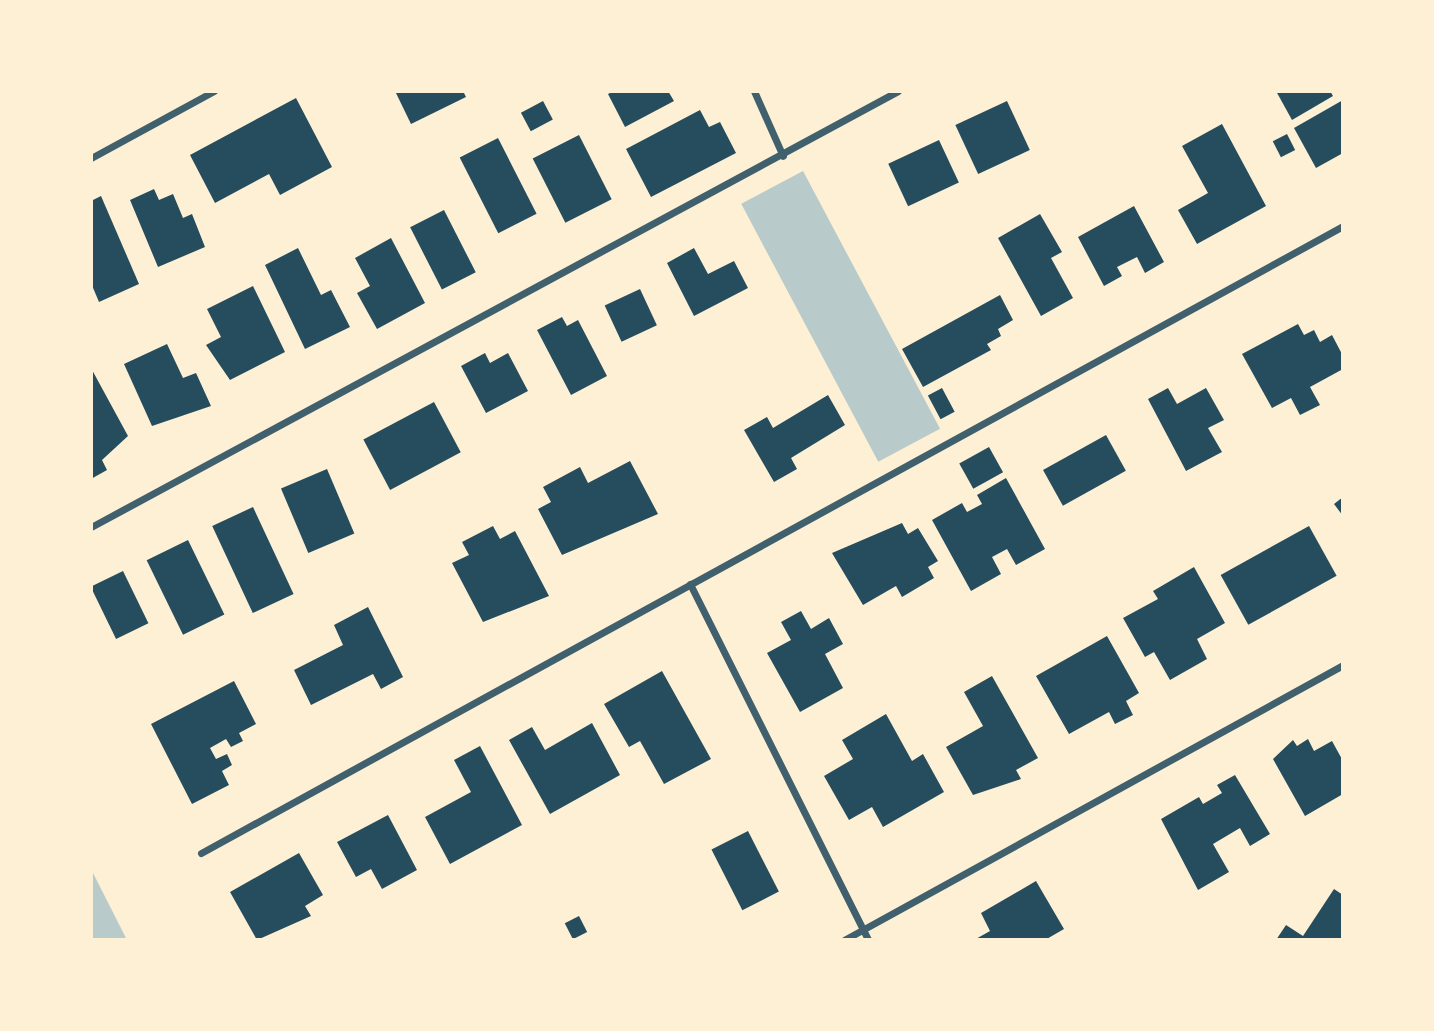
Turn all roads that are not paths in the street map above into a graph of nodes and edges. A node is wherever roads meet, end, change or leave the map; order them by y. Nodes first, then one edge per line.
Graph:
1 (215, 91) edge
2 (754, 91) edge
3 (898, 91) edge
4 (783, 156) junction
5 (91, 158) edge
6 (1343, 226) edge
7 (91, 527) edge
8 (690, 584) junction
9 (1343, 665) edge
10 (201, 853) dead end
11 (862, 930) junction
12 (844, 940) edge
13 (868, 940) edge

1 - 5 street
2 - 4 street
3 - 4 street
4 - 7 street
6 - 8 street
8 - 10 street
8 - 11 street
9 - 11 street
11 - 12 street
11 - 13 street

